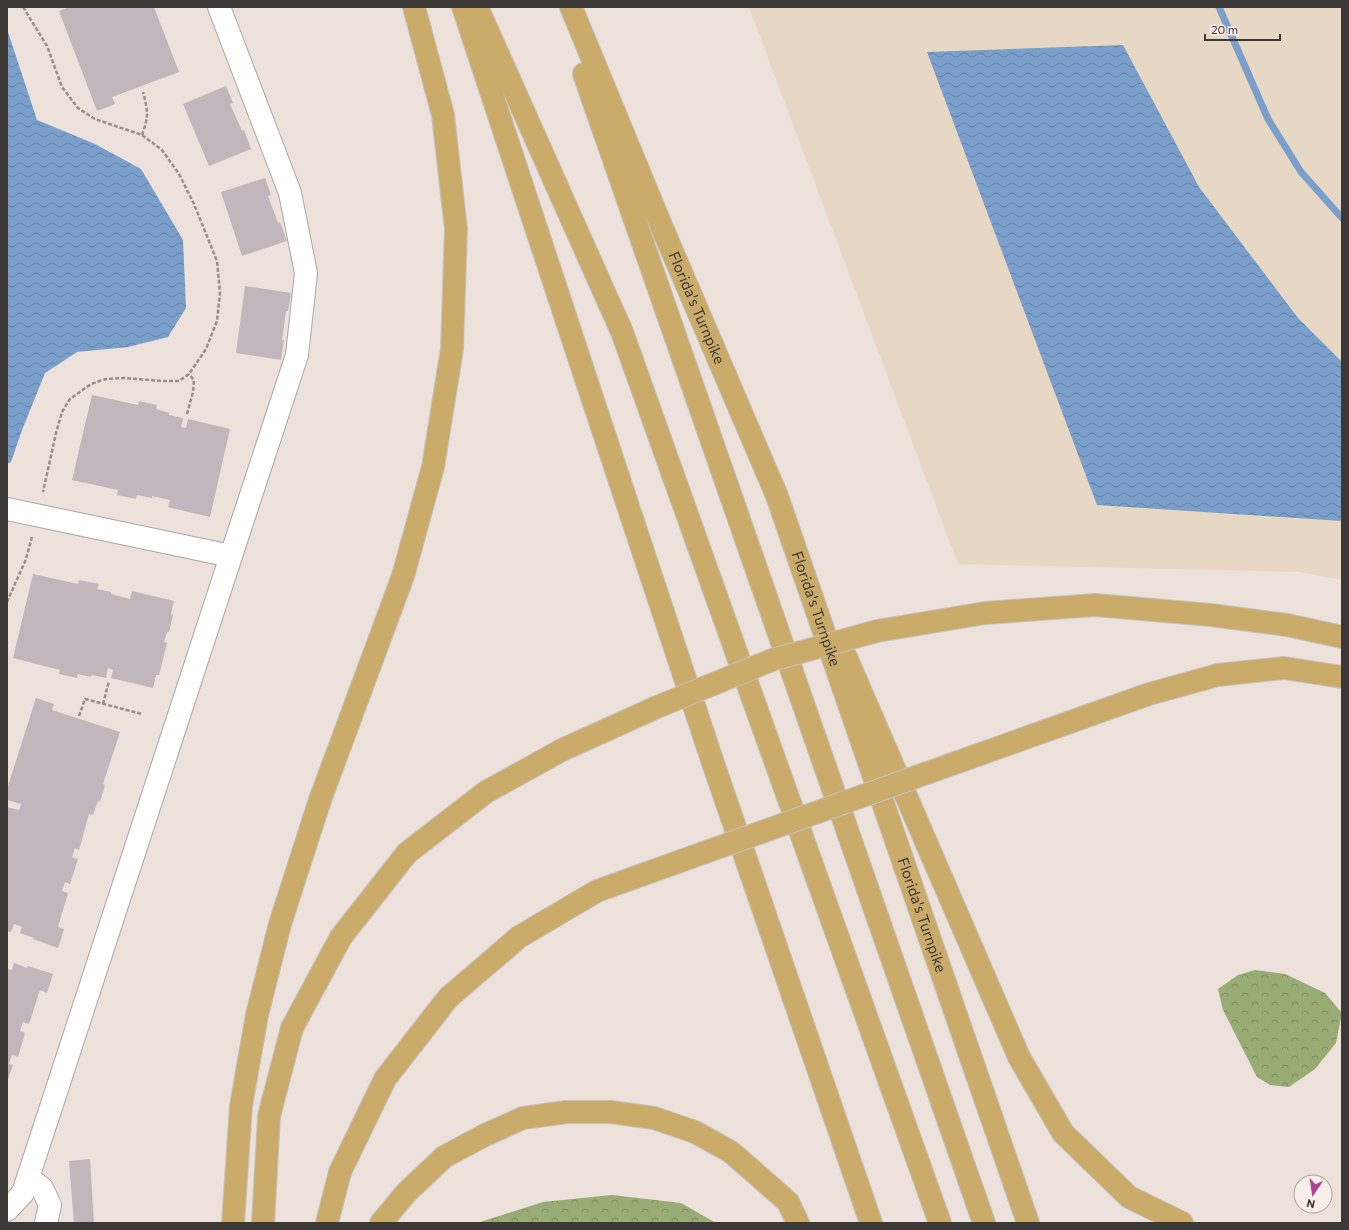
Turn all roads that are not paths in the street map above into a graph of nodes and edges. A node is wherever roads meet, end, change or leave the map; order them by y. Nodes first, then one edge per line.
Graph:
1 (219, 7) edge
2 (414, 7) edge
3 (463, 7) edge
4 (477, 7) edge
5 (561, 7) edge
6 (571, 7) edge
7 (777, 496) junction
8 (7, 509) edge
9 (230, 556) junction
10 (1342, 637) edge
11 (1342, 677) edge
12 (28, 1178) junction
13 (7, 1210) edge
14 (46, 1223) edge
15 (233, 1223) edge
16 (263, 1223) edge
17 (327, 1223) edge
18 (381, 1223) edge
19 (798, 1223) edge
20 (870, 1223) edge
21 (940, 1223) edge
22 (984, 1223) edge
23 (1028, 1223) edge
24 (1182, 1223) edge

1 - 9 street
2 - 15 highway
3 - 20 highway
4 - 21 highway
5 - 22 highway
6 - 7 highway, Florida's Turnpike
7 - 23 highway, Florida's Turnpike
7 - 24 highway
8 - 9 street
9 - 12 street
10 - 16 highway, bridge
11 - 17 highway, bridge
12 - 13 street
12 - 14 street
18 - 19 highway

